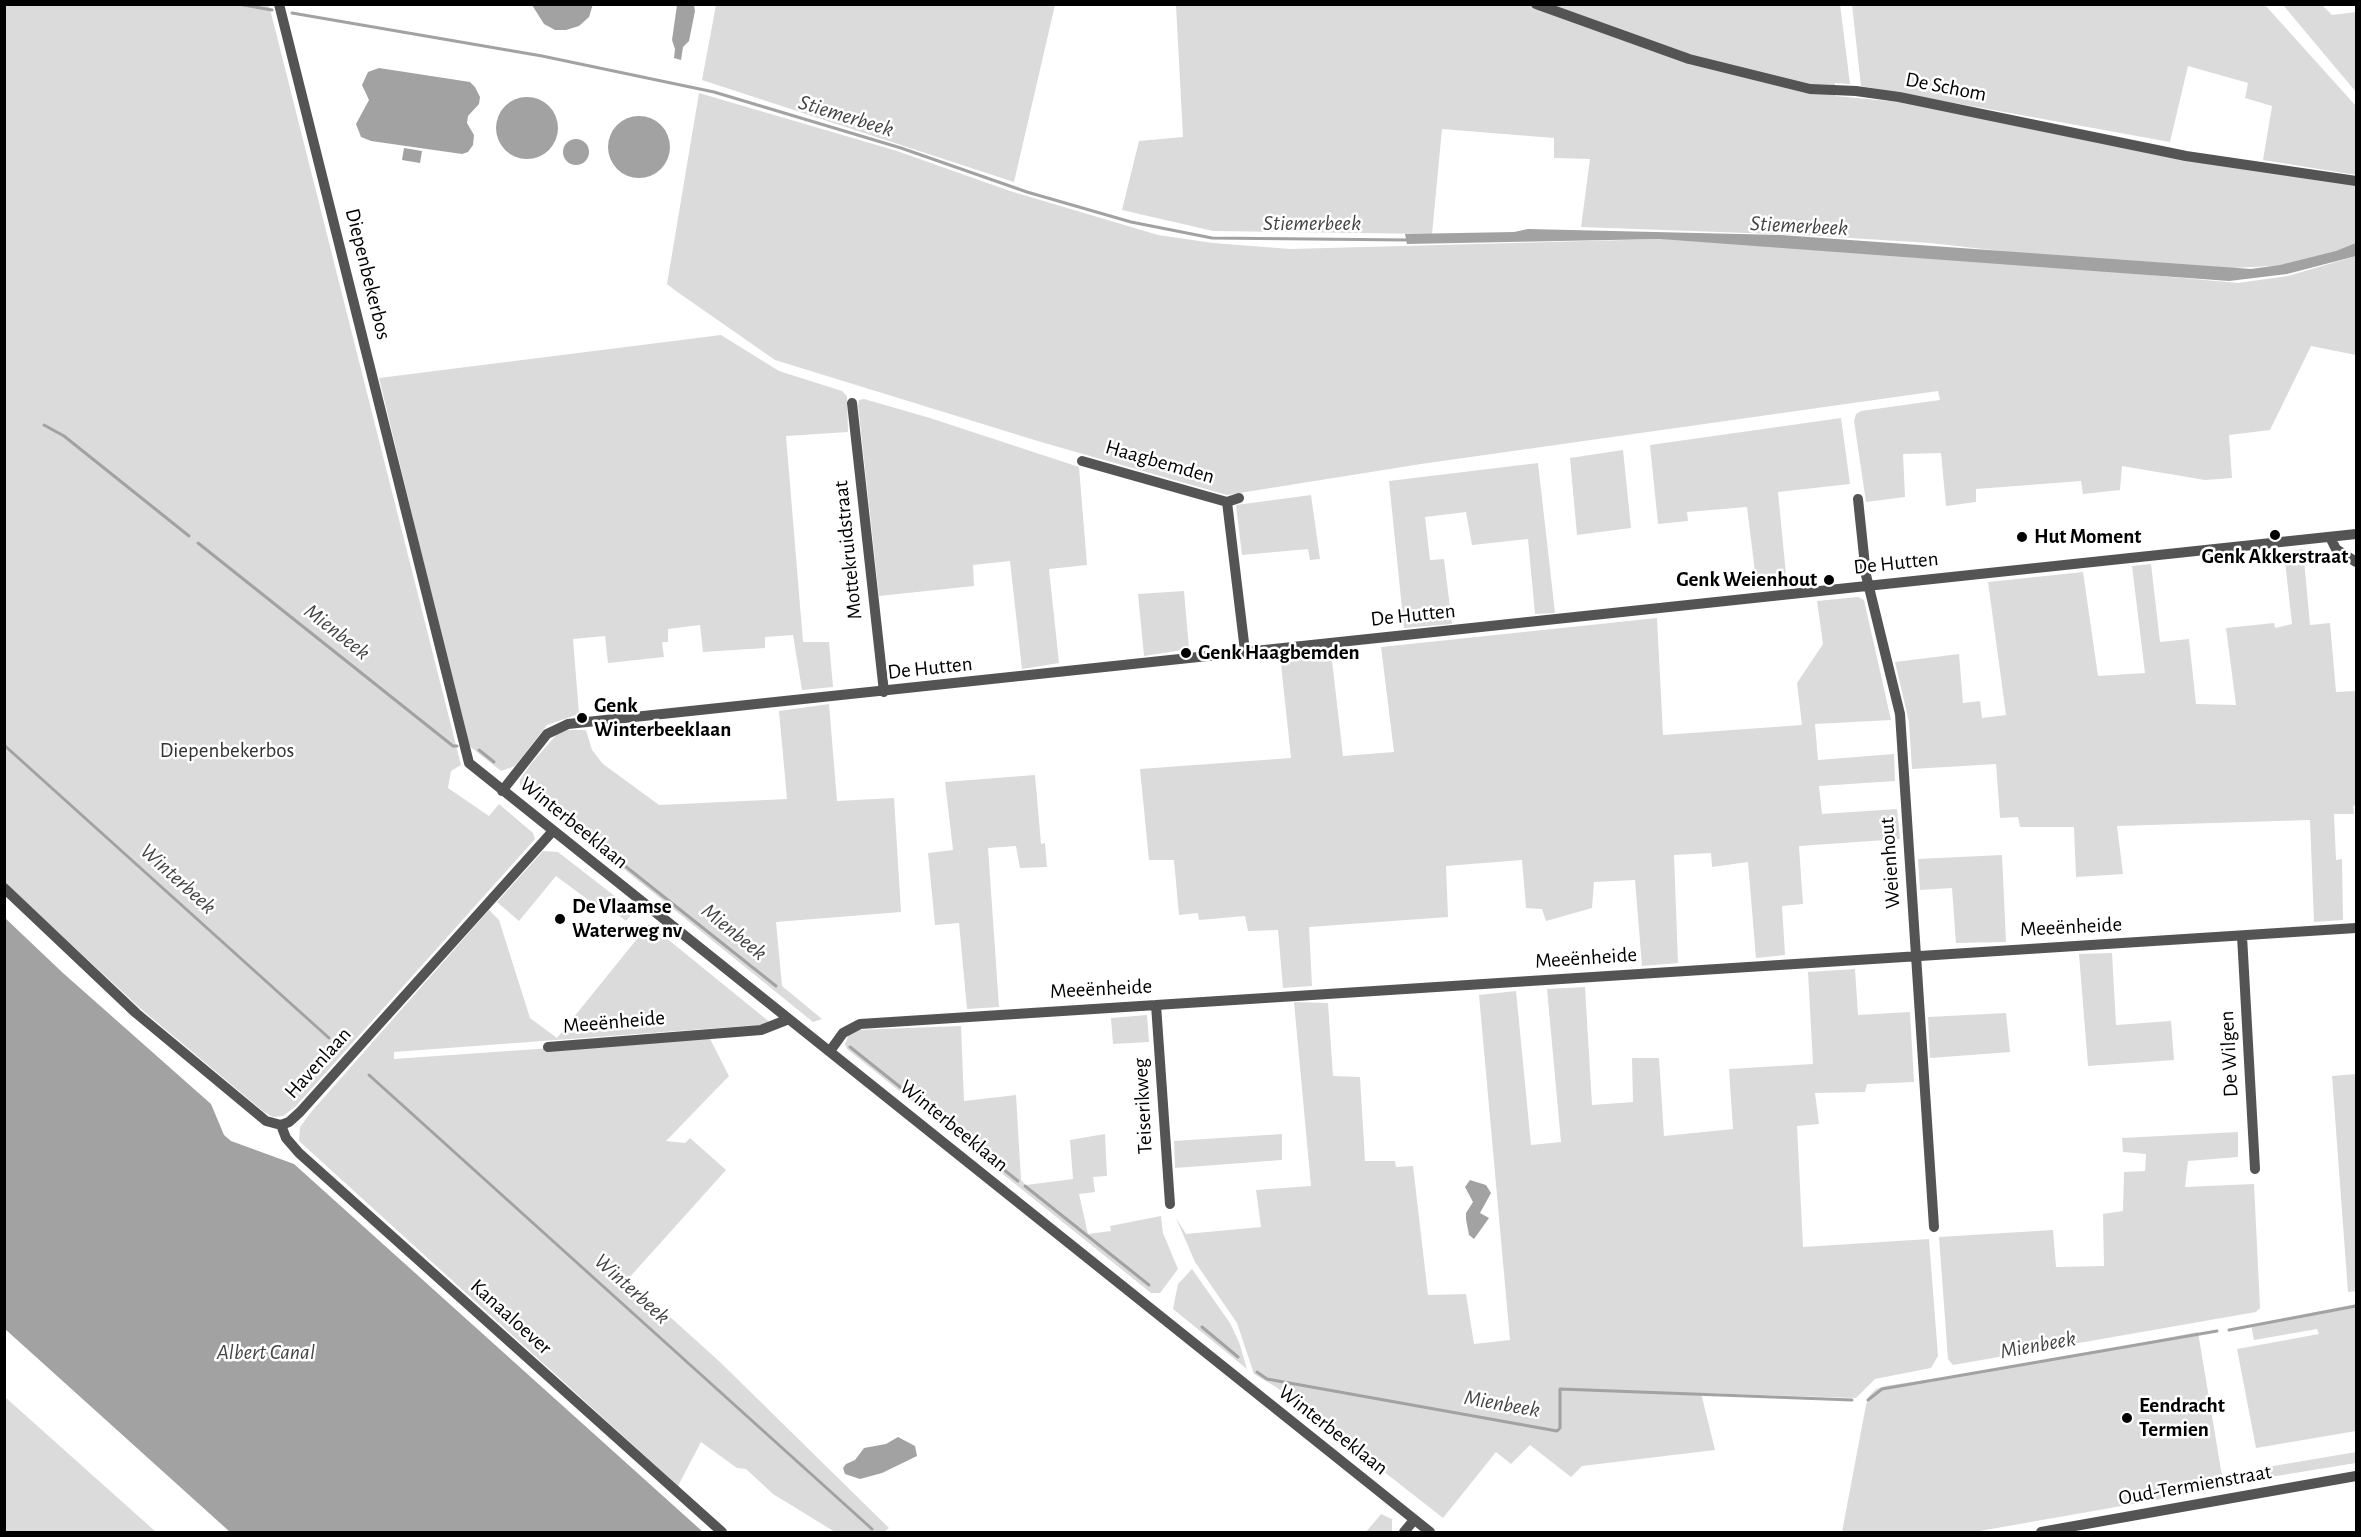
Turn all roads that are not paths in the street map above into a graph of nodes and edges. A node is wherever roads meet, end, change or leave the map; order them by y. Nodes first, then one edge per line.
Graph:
1 (279, 4) edge
2 (1536, 4) edge
3 (2356, 181) edge
4 (852, 403) dead end
5 (1082, 460) dead end
6 (1239, 498) dead end
7 (1858, 499) dead end
8 (1227, 502) junction
9 (2356, 534) edge
10 (2330, 537) junction
11 (2356, 562) edge
12 (1869, 585) junction
13 (1245, 651) junction
14 (884, 692) junction
15 (469, 763) joint
16 (502, 790) junction
17 (552, 832) junction
18 (4, 888) edge
19 (2356, 928) edge
20 (2242, 936) junction
21 (1916, 956) junction
22 (1156, 1005) junction
23 (789, 1019) junction
24 (548, 1047) dead end
25 (830, 1051) junction
26 (281, 1125) junction
27 (2255, 1169) dead end
28 (1170, 1204) dead end
29 (1934, 1227) dead end
30 (2356, 1476) edge
31 (1414, 1520) junction
32 (722, 1533) edge
33 (1404, 1533) edge
34 (1430, 1533) edge
35 (2041, 1533) edge

1 - 15 street, Diepenbekerbos
2 - 3 street, De Schom
4 - 14 street, Mottekruidstraat
5 - 8 street, Haagbemden
6 - 8 street, Haagbemden
7 - 12 street, Weienhout
8 - 13 street, Haagbemden
9 - 10 street, De Hutten
10 - 11 street
10 - 12 street, De Hutten
12 - 13 street, De Hutten
12 - 21 street, Weienhout
13 - 14 street, De Hutten
14 - 16 street, De Hutten
15 - 16 street, Winterbeeklaan
16 - 17 street, Winterbeeklaan
17 - 23 street, Winterbeeklaan
17 - 26 street, Havenlaan
18 - 26 street, Havenlaan
19 - 20 street, Meeënheide
20 - 21 street, Meeënheide
20 - 27 street, De Wilgen
21 - 22 street, Meeënheide
21 - 29 street, Weienhout
22 - 25 street, Meeënheide
22 - 28 street, Teiserikweg
23 - 24 street, Meeënheide
23 - 25 street, Winterbeeklaan
25 - 31 street, Winterbeeklaan
26 - 32 street, Kanaaloever
30 - 35 street, Oud-Termienstraat
31 - 33 street
31 - 34 street, Winterbeeklaan

